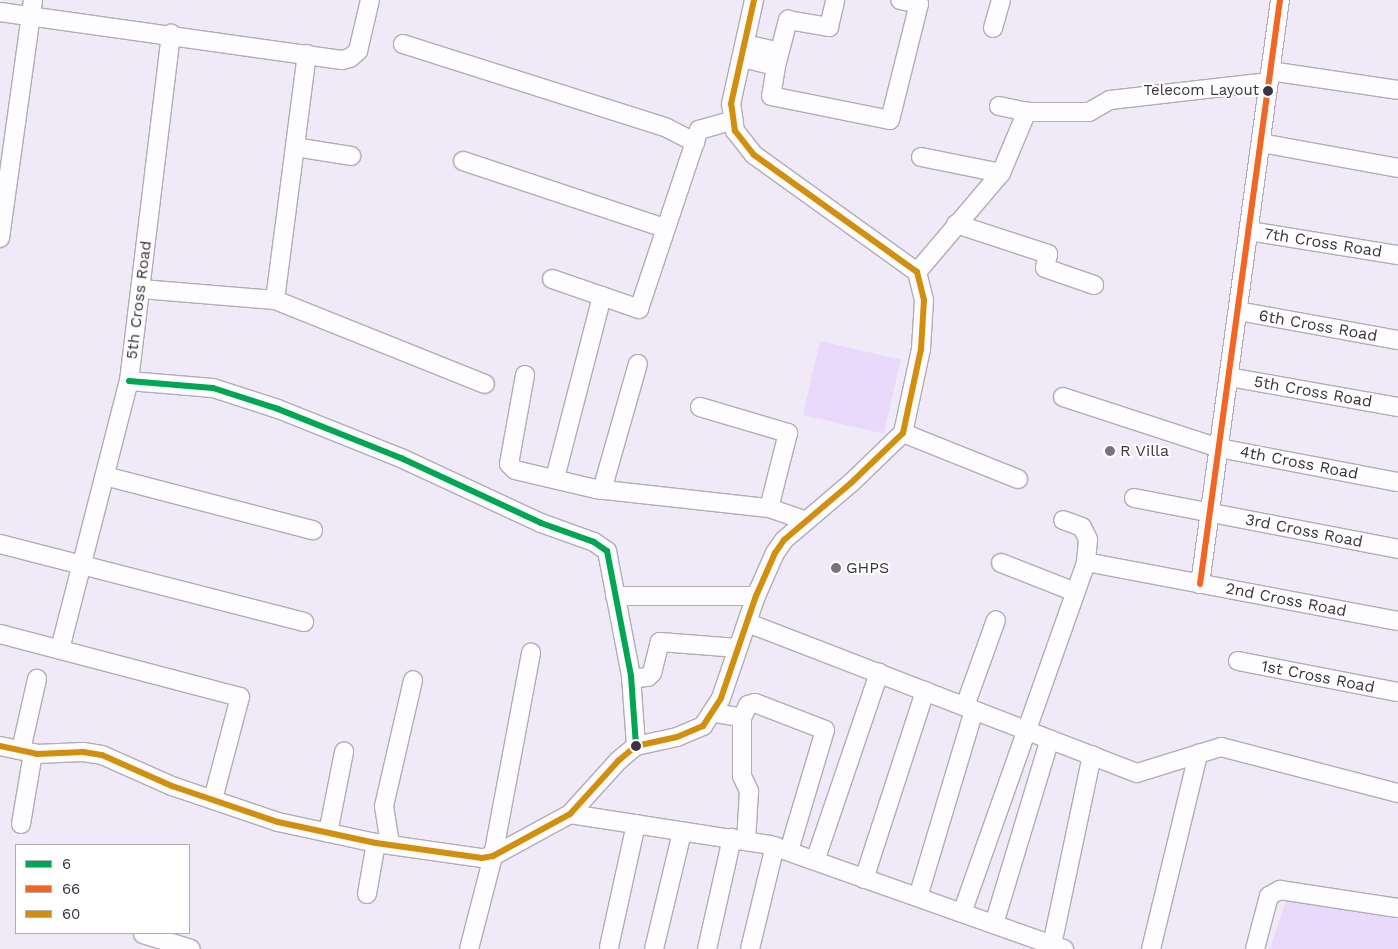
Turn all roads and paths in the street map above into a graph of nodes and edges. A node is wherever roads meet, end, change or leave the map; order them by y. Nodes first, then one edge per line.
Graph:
1 (370, 0) edge
2 (754, 0) edge
3 (835, 0) edge
4 (900, 0) edge
5 (1001, 0) edge
6 (1280, 0) edge
7 (32, 8) edge
8 (0, 12) edge
9 (993, 28) dead end
10 (171, 34) junction
11 (403, 44) dead end
12 (744, 51) junction
13 (308, 54) junction
14 (778, 59) junction
15 (1270, 76) junction
16 (1398, 90) edge
17 (999, 106) dead end
18 (1027, 111) junction
19 (732, 112) junction
20 (695, 142) junction
21 (1261, 143) junction
22 (295, 148) junction
23 (6, 150) edge
24 (351, 156) dead end
25 (921, 156) dead end
26 (463, 161) dead end
27 (1398, 168) edge
28 (1001, 173) junction
29 (956, 224) junction
30 (664, 228) junction
31 (1249, 231) junction
32 (0, 238) edge
33 (1398, 255) edge
34 (917, 272) junction
35 (552, 279) dead end
36 (1094, 285) dead end
37 (141, 289) junction
38 (602, 296) junction
39 (275, 300) junction
40 (1238, 311) junction
41 (1398, 340) edge
42 (638, 364) dead end
43 (525, 375) dead end
44 (1229, 377) junction
45 (129, 381) junction
46 (486, 384) dead end
47 (1063, 397) dead end
48 (700, 407) dead end
49 (1398, 407) edge
50 (903, 433) junction
51 (1219, 448) junction
52 (105, 476) junction
53 (555, 478) junction
54 (1018, 479) dead end
55 (1398, 482) edge
56 (602, 490) junction
57 (1134, 498) dead end
58 (769, 508) junction
59 (1210, 513) junction
60 (1063, 520) dead end
61 (806, 521) junction
62 (313, 530) dead end
63 (0, 544) edge
64 (1398, 549) edge
65 (1086, 562) junction
66 (1001, 563) dead end
67 (81, 567) junction
68 (1200, 584) junction
69 (1075, 592) junction
70 (615, 596) junction
71 (756, 596) junction
72 (996, 620) dead end
73 (1398, 621) edge
74 (304, 622) dead end
75 (748, 623) junction
76 (0, 634) edge
77 (738, 648) junction
78 (60, 649) junction
79 (531, 653) dead end
80 (1238, 661) dead end
81 (879, 673) junction
82 (37, 679) dead end
83 (631, 679) junction
84 (413, 680) dead end
85 (925, 691) junction
86 (1398, 692) edge
87 (969, 708) junction
88 (714, 712) junction
89 (742, 718) junction
90 (1026, 730) junction
91 (1050, 739) junction
92 (0, 746) edge
93 (636, 746) junction
94 (27, 752) junction
95 (344, 752) dead end
96 (1198, 754) junction
97 (1092, 755) junction
98 (1398, 793) edge
99 (213, 799) junction
100 (570, 814) junction
101 (21, 824) dead end
102 (636, 824) junction
103 (682, 832) junction
104 (328, 833) junction
105 (739, 839) junction
106 (383, 843) junction
107 (782, 849) junction
108 (493, 856) junction
109 (815, 861) junction
110 (864, 878) junction
111 (367, 894) dead end
112 (918, 897) junction
113 (1398, 908) edge
114 (962, 913) junction
115 (994, 924) junction
116 (144, 934) dead end
117 (1046, 945) edge
118 (609, 947) dead end
119 (192, 949) edge
120 (470, 949) edge
121 (654, 949) edge
122 (706, 949) edge
123 (750, 949) edge
124 (1150, 949) edge
125 (1255, 949) edge

1 - 13 street
2 - 12 street
3 - 14 street
4 - 14 street
5 - 9 street
6 - 15 street
7 - 8 street
7 - 10 street
7 - 23 street
10 - 13 street
10 - 37 street, 5th Cross Road
11 - 20 street
12 - 14 street
12 - 19 street
13 - 22 street
15 - 16 street
15 - 18 street
15 - 21 street
17 - 18 street
18 - 28 street
19 - 20 street
19 - 34 street
20 - 30 street
21 - 27 street
21 - 31 street
22 - 24 street
22 - 39 street
23 - 32 street
25 - 28 street
26 - 30 street
28 - 29 street
29 - 34 street
29 - 36 street
30 - 38 street
31 - 33 street, 7th Cross Road
31 - 40 street
34 - 50 street
35 - 38 street
37 - 39 street
37 - 45 street, 5th Cross Road
38 - 53 street
39 - 46 street
40 - 41 street, 6th Cross Road
40 - 44 street
42 - 56 street
43 - 53 street
44 - 49 street, 5th Cross Road
44 - 51 street
45 - 52 street, 5th Cross Road
45 - 70 street
47 - 51 street, 4th Cross Road
48 - 58 street
50 - 54 street
50 - 61 street
51 - 55 street, 4th Cross Road
51 - 59 street
52 - 62 street
52 - 67 street, 5th Cross Road
53 - 56 street
56 - 58 street
57 - 59 street, 3rd Cross Road
58 - 61 street
59 - 64 street, 3rd Cross Road
59 - 68 street
60 - 65 street
61 - 71 street
63 - 67 street
65 - 68 street, 2nd Cross Road
65 - 69 street
66 - 69 street
67 - 74 street
67 - 78 street, 5th Cross Road
68 - 73 street, 2nd Cross Road
69 - 90 street
70 - 71 street
70 - 83 street
71 - 75 street
72 - 87 street
75 - 77 street
75 - 81 street
76 - 78 street
77 - 83 street
77 - 88 street
78 - 99 street
79 - 108 street
80 - 86 street, 1st Cross Road
81 - 85 street
81 - 109 street
82 - 94 street
83 - 93 street
84 - 106 street
85 - 87 street
85 - 110 street
87 - 90 street
87 - 112 street
88 - 89 street
88 - 93 street
89 - 105 street
89 - 107 street
90 - 91 street
90 - 114 street
91 - 97 street
91 - 115 street
92 - 94 street
93 - 100 street
94 - 99 street
94 - 101 street
95 - 104 street
96 - 97 street
96 - 98 street
96 - 124 street
97 - 117 street
99 - 104 street
100 - 102 street
100 - 108 street
102 - 103 street
102 - 118 street
103 - 105 street
103 - 121 street
104 - 106 street
105 - 107 street
105 - 122 street
106 - 108 street
106 - 111 street
107 - 109 street
107 - 123 street
108 - 120 street
109 - 110 street
110 - 112 street
112 - 114 street
113 - 125 street
114 - 115 street
115 - 117 street
116 - 119 street

